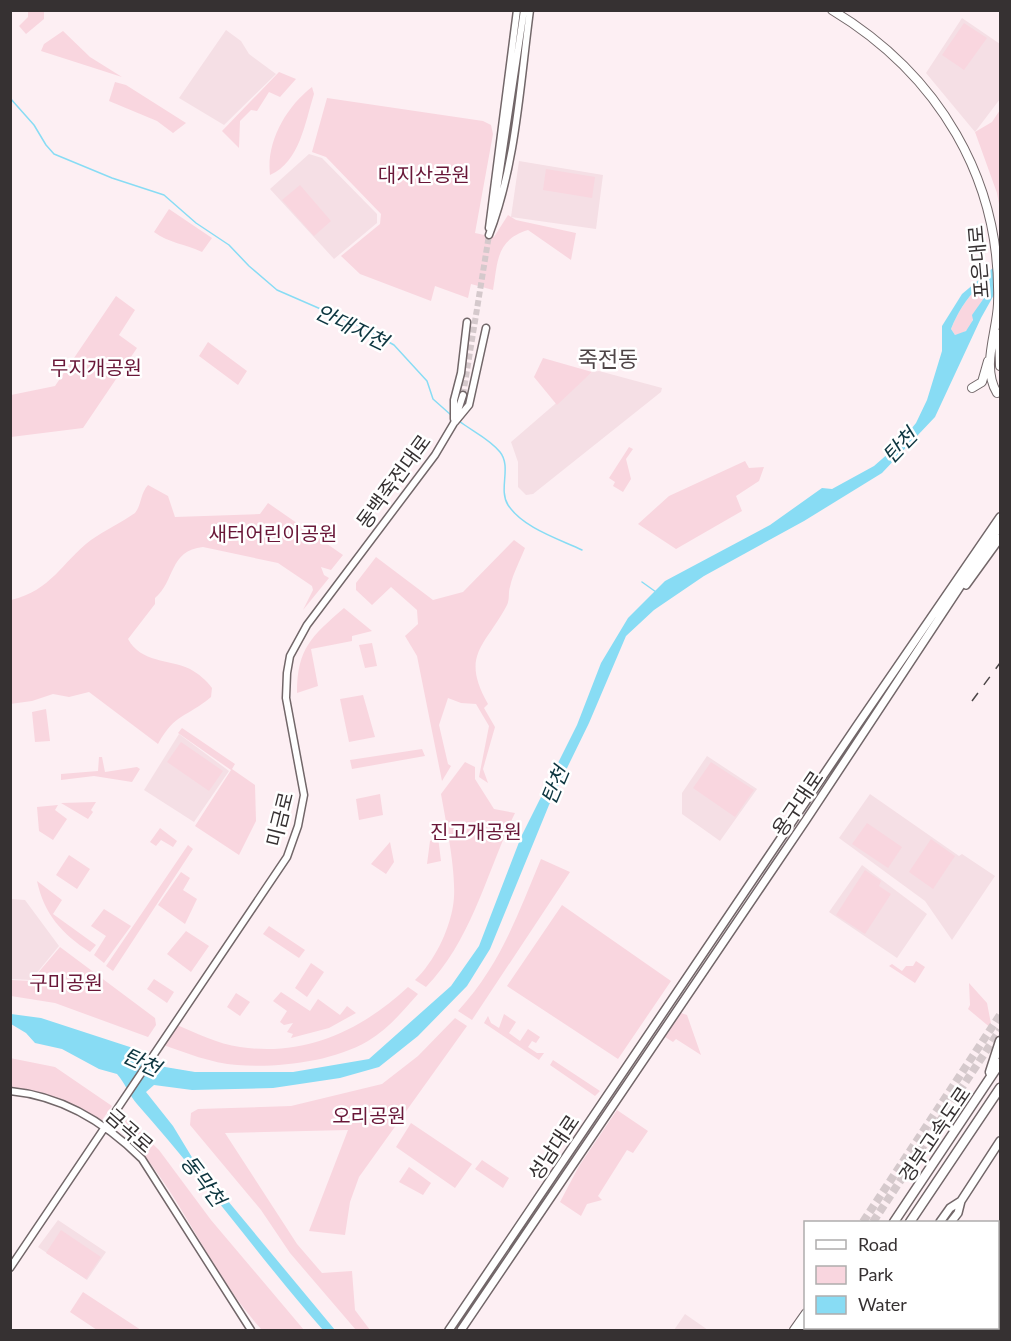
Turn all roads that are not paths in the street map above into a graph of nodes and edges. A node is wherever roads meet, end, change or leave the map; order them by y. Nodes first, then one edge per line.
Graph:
1 (517, 10) edge
2 (524, 10) edge
3 (530, 10) edge
4 (832, 10) edge
5 (840, 10) edge
6 (864, 28) junction
7 (502, 144) junction
8 (996, 234) junction
9 (1000, 250) edge
10 (466, 322) dead end
11 (1000, 322) edge
12 (486, 328) dead end
13 (997, 335) edge
14 (990, 357) junction
15 (1000, 366) edge
16 (972, 388) dead end
17 (464, 395) tunnel mouth
18 (999, 395) edge
19 (454, 423) junction
20 (1000, 509) edge
21 (1000, 517) edge
22 (1000, 526) edge
23 (1000, 538) edge
24 (968, 570) junction
25 (336, 586) joint
26 (922, 630) junction
27 (928, 635) junction
28 (684, 981) joint
29 (690, 988) joint
30 (1000, 1041) edge
31 (1000, 1063) edge
32 (1000, 1088) edge
33 (10, 1091) edge
34 (977, 1097) junction
35 (105, 1127) junction
36 (1000, 1141) edge
37 (961, 1201) junction
38 (895, 1221) edge
39 (911, 1221) edge
40 (941, 1221) edge
41 (952, 1221) edge
42 (10, 1268) edge
43 (804, 1316) edge
44 (251, 1330) edge
45 (449, 1330) edge
46 (461, 1330) edge
47 (794, 1330) edge

1 - 7 main road
2 - 7 main road
3 - 7 main road
4 - 6 highway
5 - 6 highway
6 - 8 highway, 포은대로
8 - 9 highway, 포은대로
8 - 13 highway, 포은대로
10 - 19 main road
11 - 13 highway, 포은대로
12 - 19 main road
13 - 14 highway, 포은대로
13 - 15 highway, 포은대로
14 - 16 highway
14 - 18 highway, 포은대로
17 - 19 main road
19 - 25 main road, 동백죽전대로
20 - 26 main road, 용구대로
21 - 24 main road
22 - 24 main road
23 - 27 main road, 용구대로
24 - 26 main road, 용구대로
24 - 27 main road, 용구대로
25 - 35 main road, 미금로
26 - 28 main road, 용구대로
27 - 29 main road, 용구대로
28 - 45 main road, 성남대로
29 - 46 main road, 성남대로
30 - 34 highway
31 - 34 highway, 경부고속도로
32 - 39 highway, 경부고속도로
33 - 35 main road, 금곡로
34 - 38 highway, 경부고속도로
35 - 42 main road
35 - 44 main road, 금곡로
36 - 37 main road
37 - 40 main road
37 - 41 main road
43 - 47 highway

